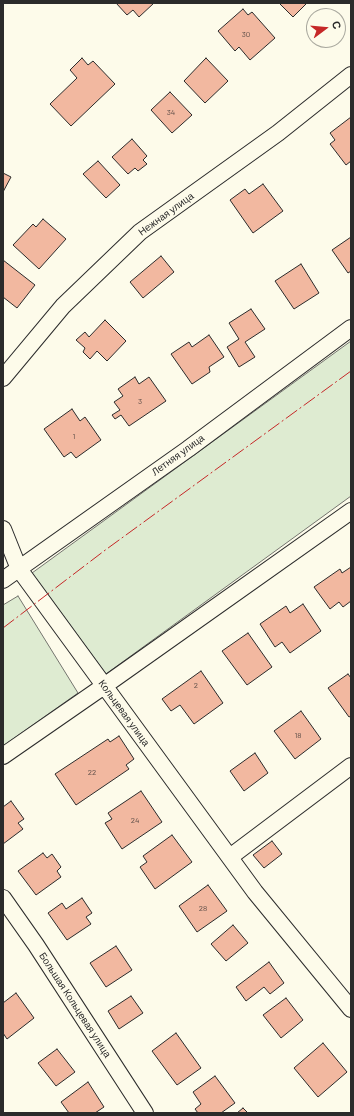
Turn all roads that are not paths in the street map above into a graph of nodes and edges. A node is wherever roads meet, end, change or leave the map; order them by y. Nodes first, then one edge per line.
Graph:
1 (351, 75) edge
2 (351, 328) edge
3 (3, 378) edge
4 (351, 511) edge
5 (3, 529) edge
6 (19, 569) junction
7 (3, 580) edge
8 (104, 686) junction
9 (3, 756) edge
10 (351, 766) edge
11 (230, 857) junction
12 (3, 898) edge
13 (351, 1009) edge
14 (145, 1113) edge

1 - 3 street, Нежная улица
2 - 6 street, Летняя улица
4 - 8 street
5 - 6 street
6 - 7 street, Летняя улица
6 - 8 street, Кольцевая улица
8 - 9 street
8 - 11 street, Кольцевая улица
10 - 11 street
11 - 13 street, Кольцевая улица
12 - 14 street, Большая Кольцевая улица

